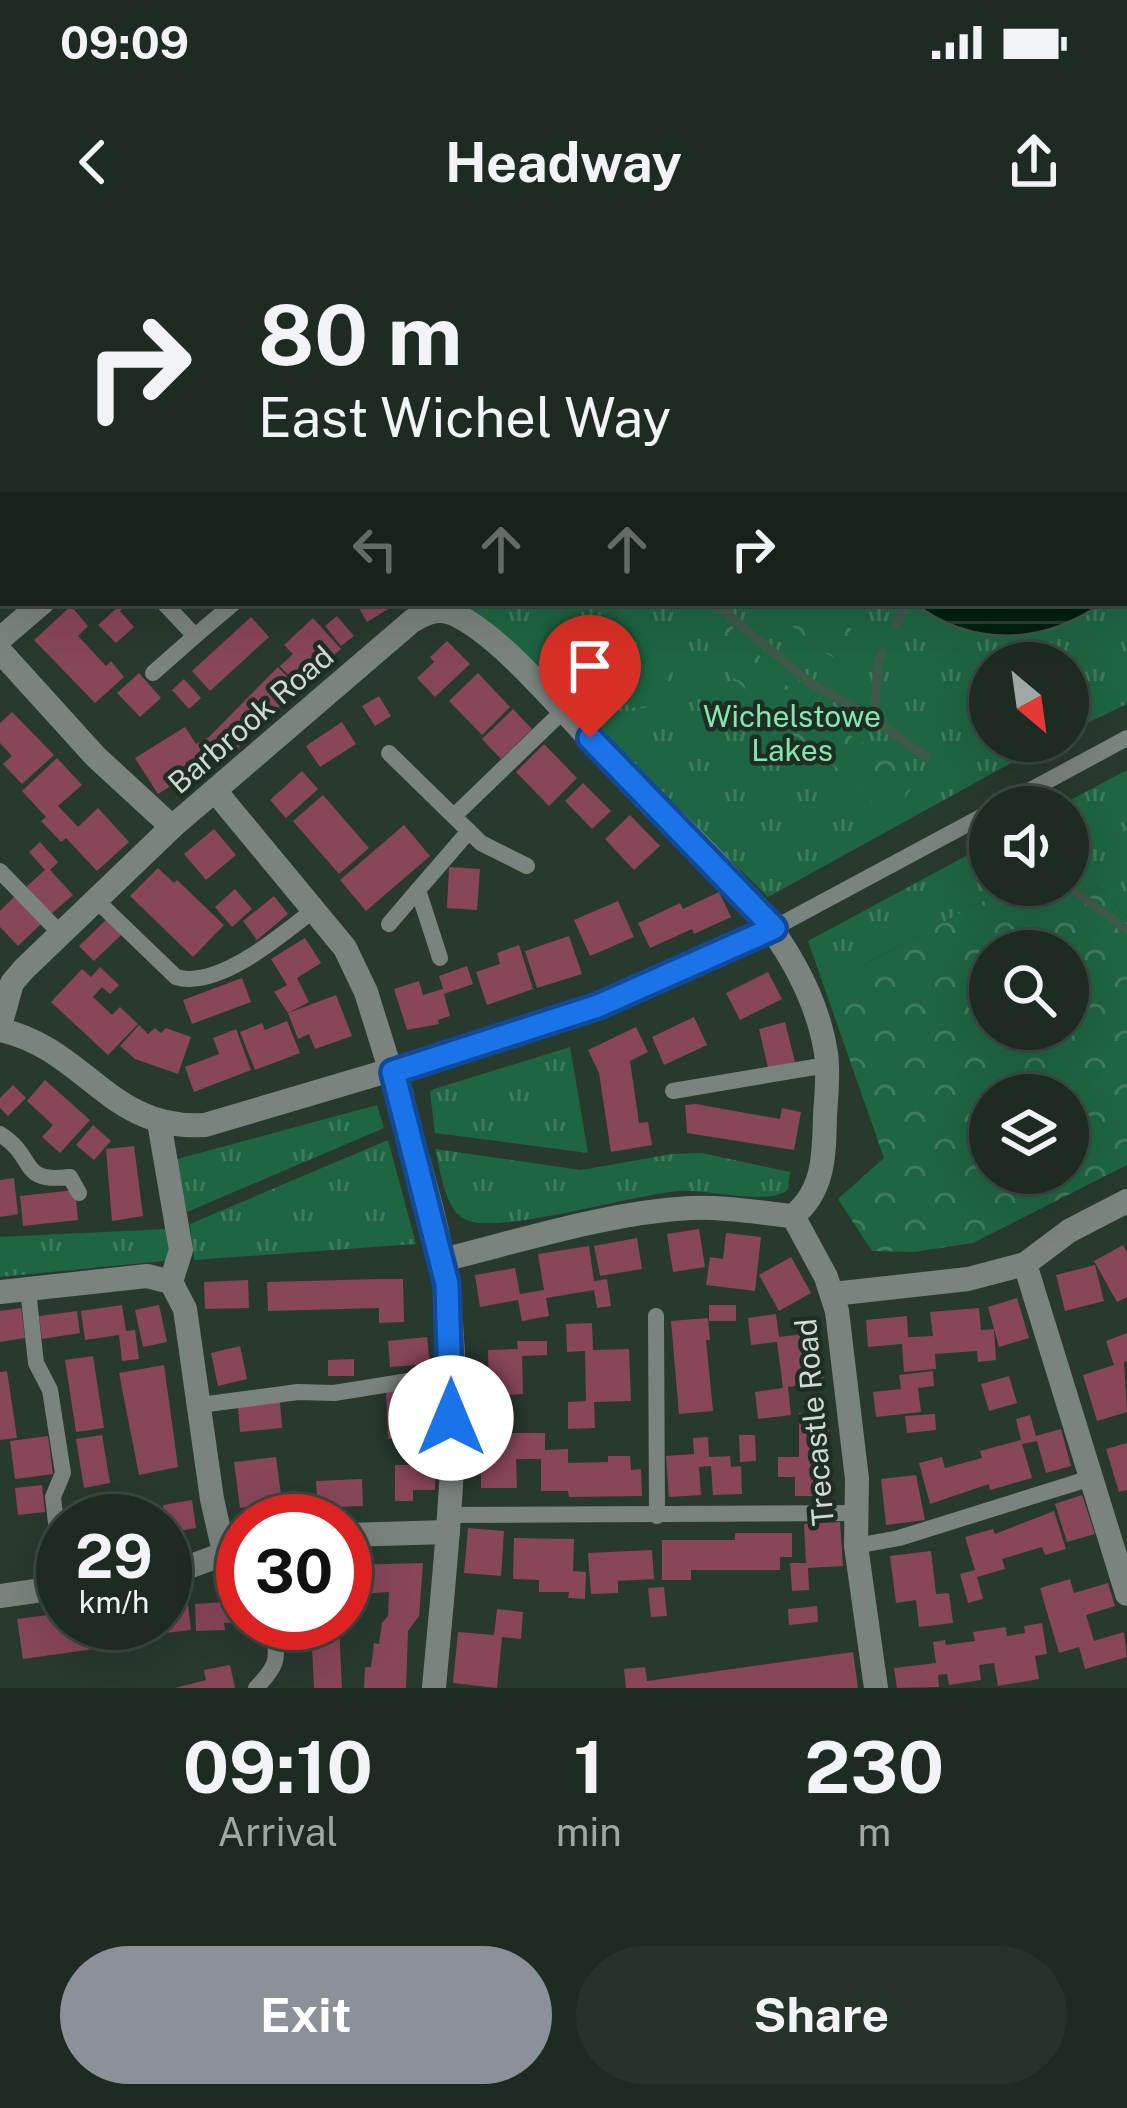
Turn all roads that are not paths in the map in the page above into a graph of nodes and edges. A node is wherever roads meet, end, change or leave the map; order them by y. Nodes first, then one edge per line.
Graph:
1 (38, 606) edge
2 (167, 606) edge
3 (230, 606) edge
4 (195, 636) junction
5 (0, 639) edge
6 (0, 651) edge
7 (153, 673) dead end
8 (563, 711) junction
9 (1127, 738) edge
10 (389, 753) dead end
11 (1038, 786) edge
12 (215, 792) junction
13 (454, 816) junction
14 (969, 823) edge
15 (172, 827) junction
16 (469, 832) junction
17 (527, 866) dead end
18 (0, 872) edge
19 (418, 890) junction
20 (95, 899) junction
21 (316, 908) junction
22 (388, 924) dead end
23 (774, 928) junction
24 (60, 933) junction
25 (440, 958) dead end
26 (0, 1028) edge
27 (827, 1065) junction
28 (392, 1072) junction
29 (673, 1091) dead end
30 (159, 1122) junction
31 (0, 1134) edge
32 (79, 1192) dead end
33 (1127, 1201) edge
34 (793, 1216) junction
35 (442, 1260) junction
36 (1025, 1264) junction
37 (171, 1282) junction
38 (28, 1290) junction
39 (0, 1292) edge
40 (833, 1294) junction
41 (656, 1316) dead end
42 (452, 1374) junction
43 (200, 1405) junction
44 (1091, 1478) junction
45 (54, 1494) edge
46 (216, 1509) edge
47 (856, 1513) junction
48 (657, 1516) junction
49 (448, 1523) junction
50 (372, 1532) edge
51 (856, 1546) junction
52 (36, 1589) edge
53 (1127, 1592) edge
54 (0, 1595) edge
55 (276, 1650) edge
56 (256, 1688) edge
57 (434, 1688) edge
58 (876, 1688) edge

1 - 5 street
2 - 4 lane
3 - 4 lane
4 - 7 lane
6 - 15 street
8 - 12 street, Barbrook Road
8 - 13 lane
8 - 23 street, Barbrook Road
9 - 11 lane
10 - 13 lane
12 - 15 street, Barbrook Road
12 - 21 street
13 - 16 lane
14 - 23 lane
15 - 20 street, Barbrook Road
16 - 17 lane
16 - 19 lane
18 - 24 lane
19 - 22 lane
19 - 25 lane
20 - 21 lane
20 - 24 street, Barbrook Road
21 - 28 street
23 - 27 street, Barbrook Road
23 - 28 street
24 - 26 street, Barbrook Road
26 - 30 street
27 - 29 lane
27 - 34 street, Barbrook Road
28 - 30 street
28 - 35 street
30 - 37 street
31 - 32 lane
33 - 36 street
34 - 35 street
34 - 40 street, Trecastle Road
35 - 42 street
36 - 40 street, Trecastle Road
36 - 44 street
37 - 38 street
37 - 43 street
38 - 39 street
38 - 45 lane
40 - 47 street, Trecastle Road
41 - 48 lane
42 - 43 lane
42 - 49 street
43 - 46 street
44 - 51 lane, Trecastle Road
44 - 53 street
47 - 48 lane
47 - 51 street, Trecastle Road
48 - 49 lane
49 - 50 street
49 - 57 street
51 - 58 street, Trecastle Road
52 - 54 street
55 - 56 lane

